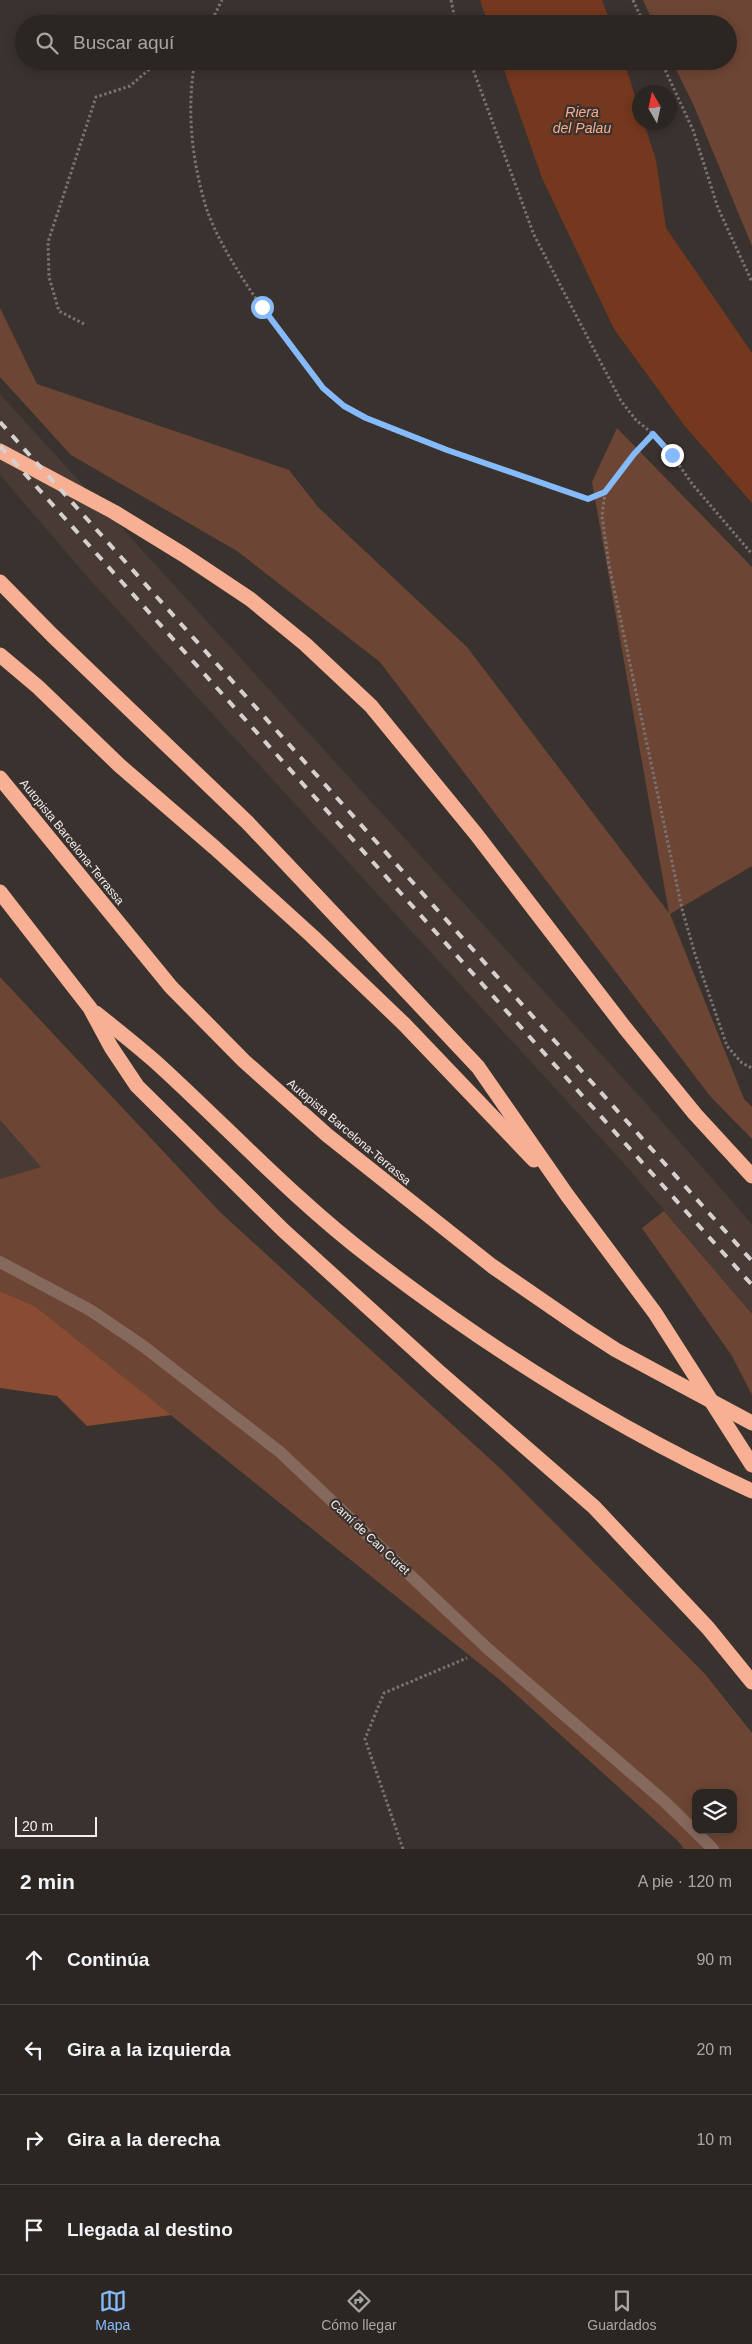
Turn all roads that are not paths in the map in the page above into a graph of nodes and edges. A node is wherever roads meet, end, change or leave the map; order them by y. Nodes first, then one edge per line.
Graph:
1 (0, 451) edge
2 (0, 582) edge
3 (0, 655) edge
4 (0, 778) edge
5 (0, 892) edge
6 (90, 1008) junction
7 (752, 1176) edge
8 (568, 1195) junction
9 (0, 1262) edge
10 (752, 1423) edge
11 (752, 1465) edge
12 (752, 1491) edge
13 (752, 1682) edge
14 (713, 1849) edge

1 - 7 highway
2 - 8 highway
3 - 8 highway
4 - 10 highway, Autopista Barcelona-Terrassa
5 - 6 highway
6 - 12 highway
6 - 13 highway
8 - 11 highway
9 - 14 street, Camí de Can Curet

